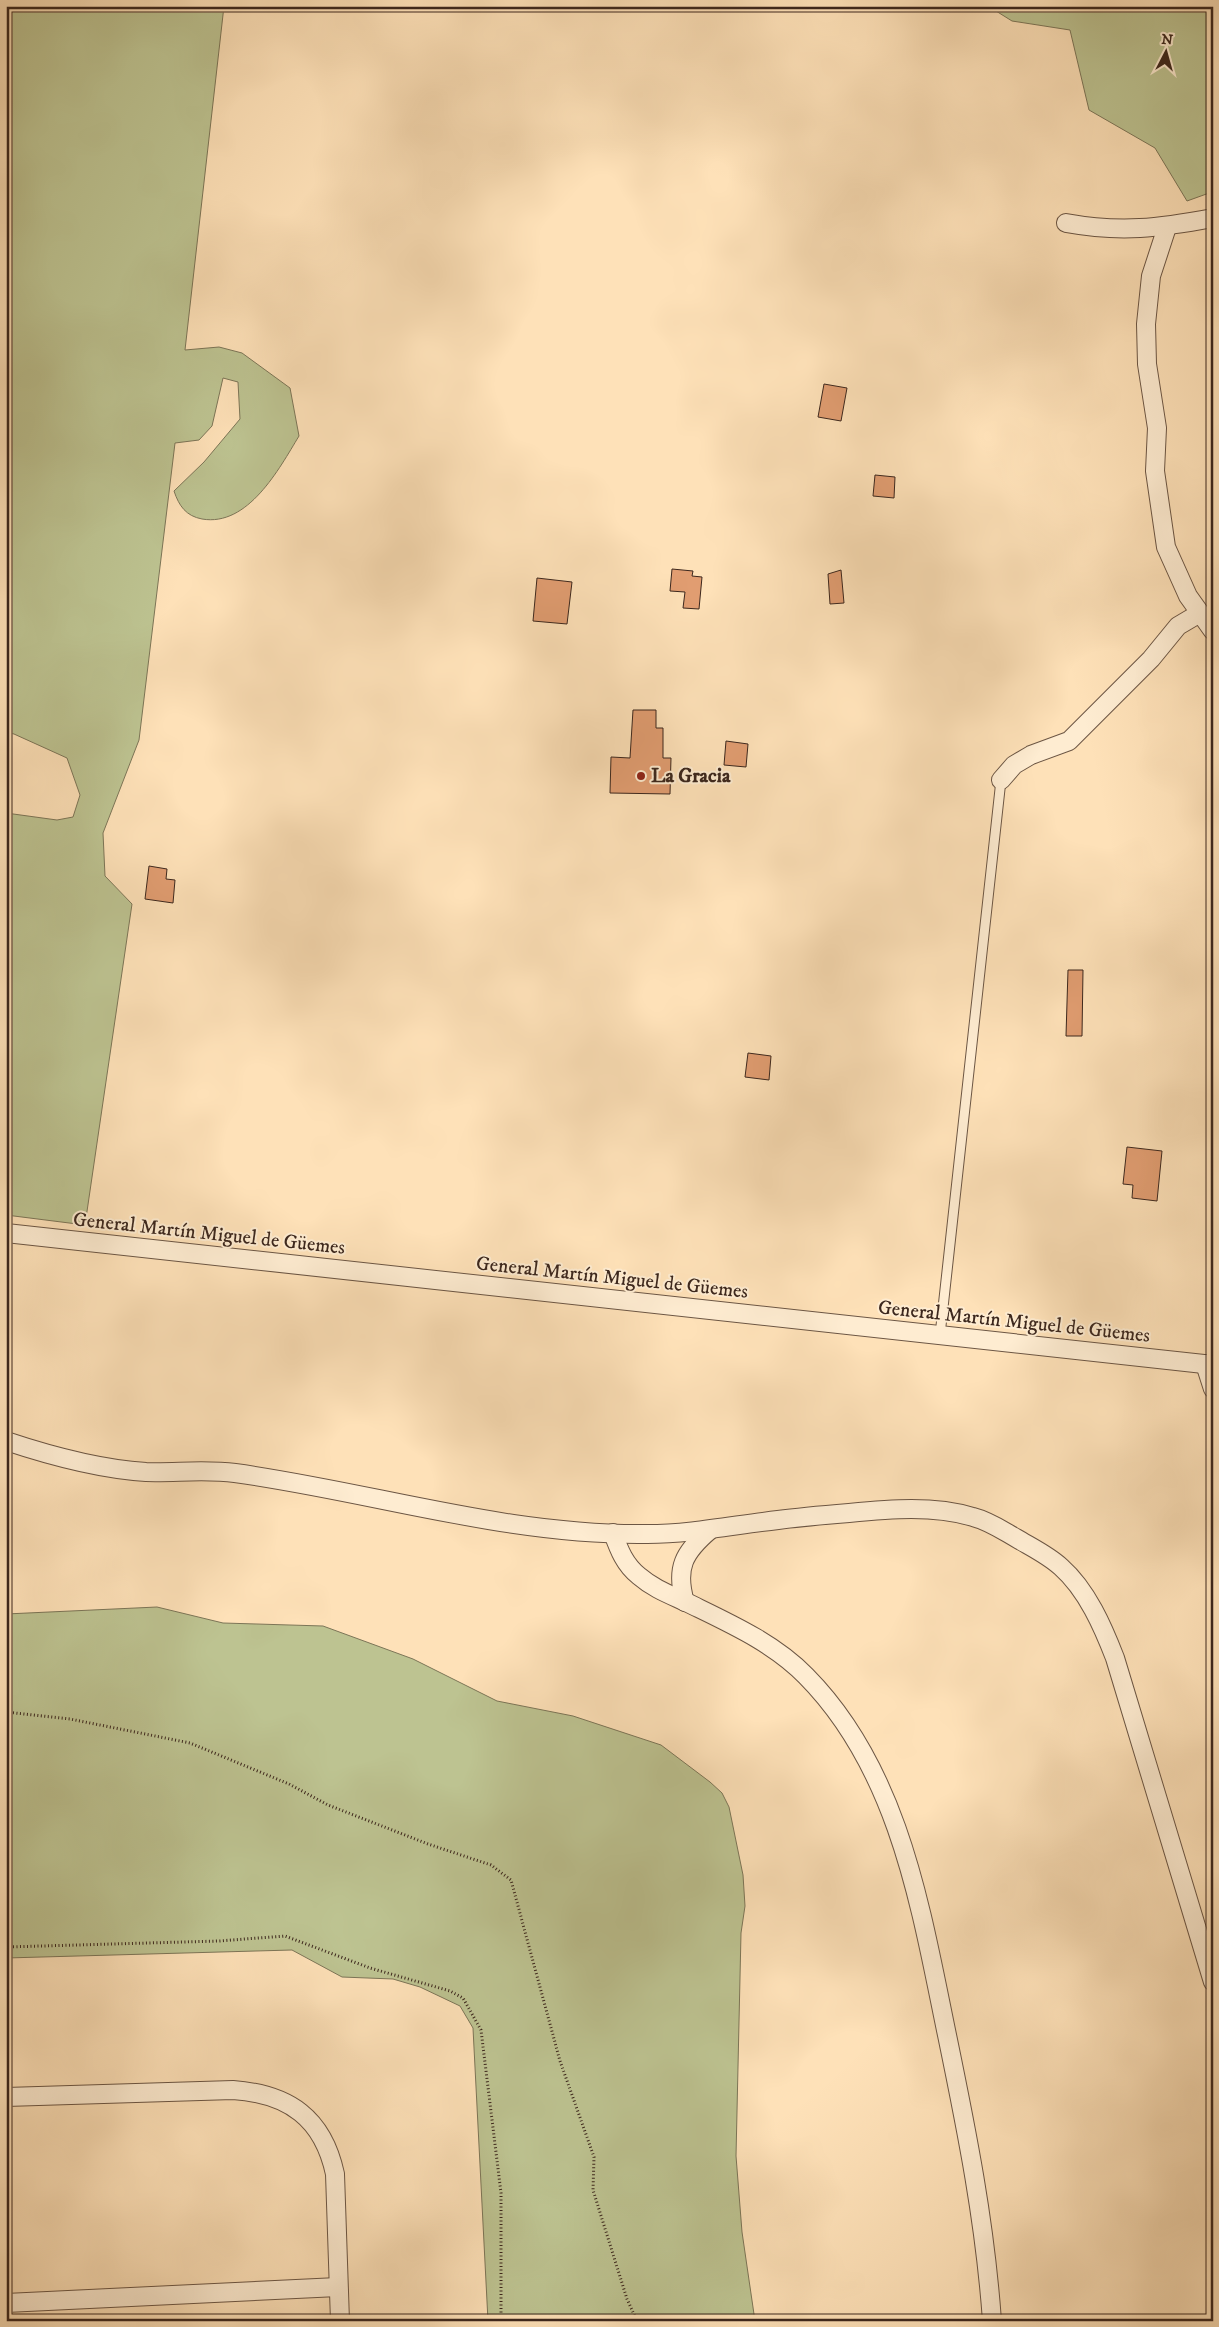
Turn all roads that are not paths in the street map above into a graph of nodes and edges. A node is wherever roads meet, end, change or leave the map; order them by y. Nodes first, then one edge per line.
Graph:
1 (1213, 218) edge
2 (1066, 223) dead end
3 (1167, 227) junction
4 (1200, 613) junction
5 (1213, 631) edge
6 (1001, 780) joint
7 (6, 1233) edge
8 (940, 1335) junction
9 (1209, 1365) edge
10 (1213, 1390) edge
11 (6, 1441) edge
12 (710, 1530) junction
13 (613, 1533) junction
14 (685, 1602) junction
15 (1213, 1982) edge
16 (6, 2097) edge
17 (338, 2287) junction
18 (6, 2303) edge
19 (340, 2321) edge
20 (992, 2321) edge

1 - 3 street
2 - 3 street
3 - 4 street
4 - 5 street
4 - 6 street
6 - 8 lane
7 - 8 street, General Martín Miguel de Güemes
8 - 9 street, General Martín Miguel de Güemes
9 - 10 street
11 - 13 street
12 - 13 street
12 - 14 street
12 - 15 street
13 - 14 street
14 - 20 street
16 - 17 street
17 - 18 street
17 - 19 street

